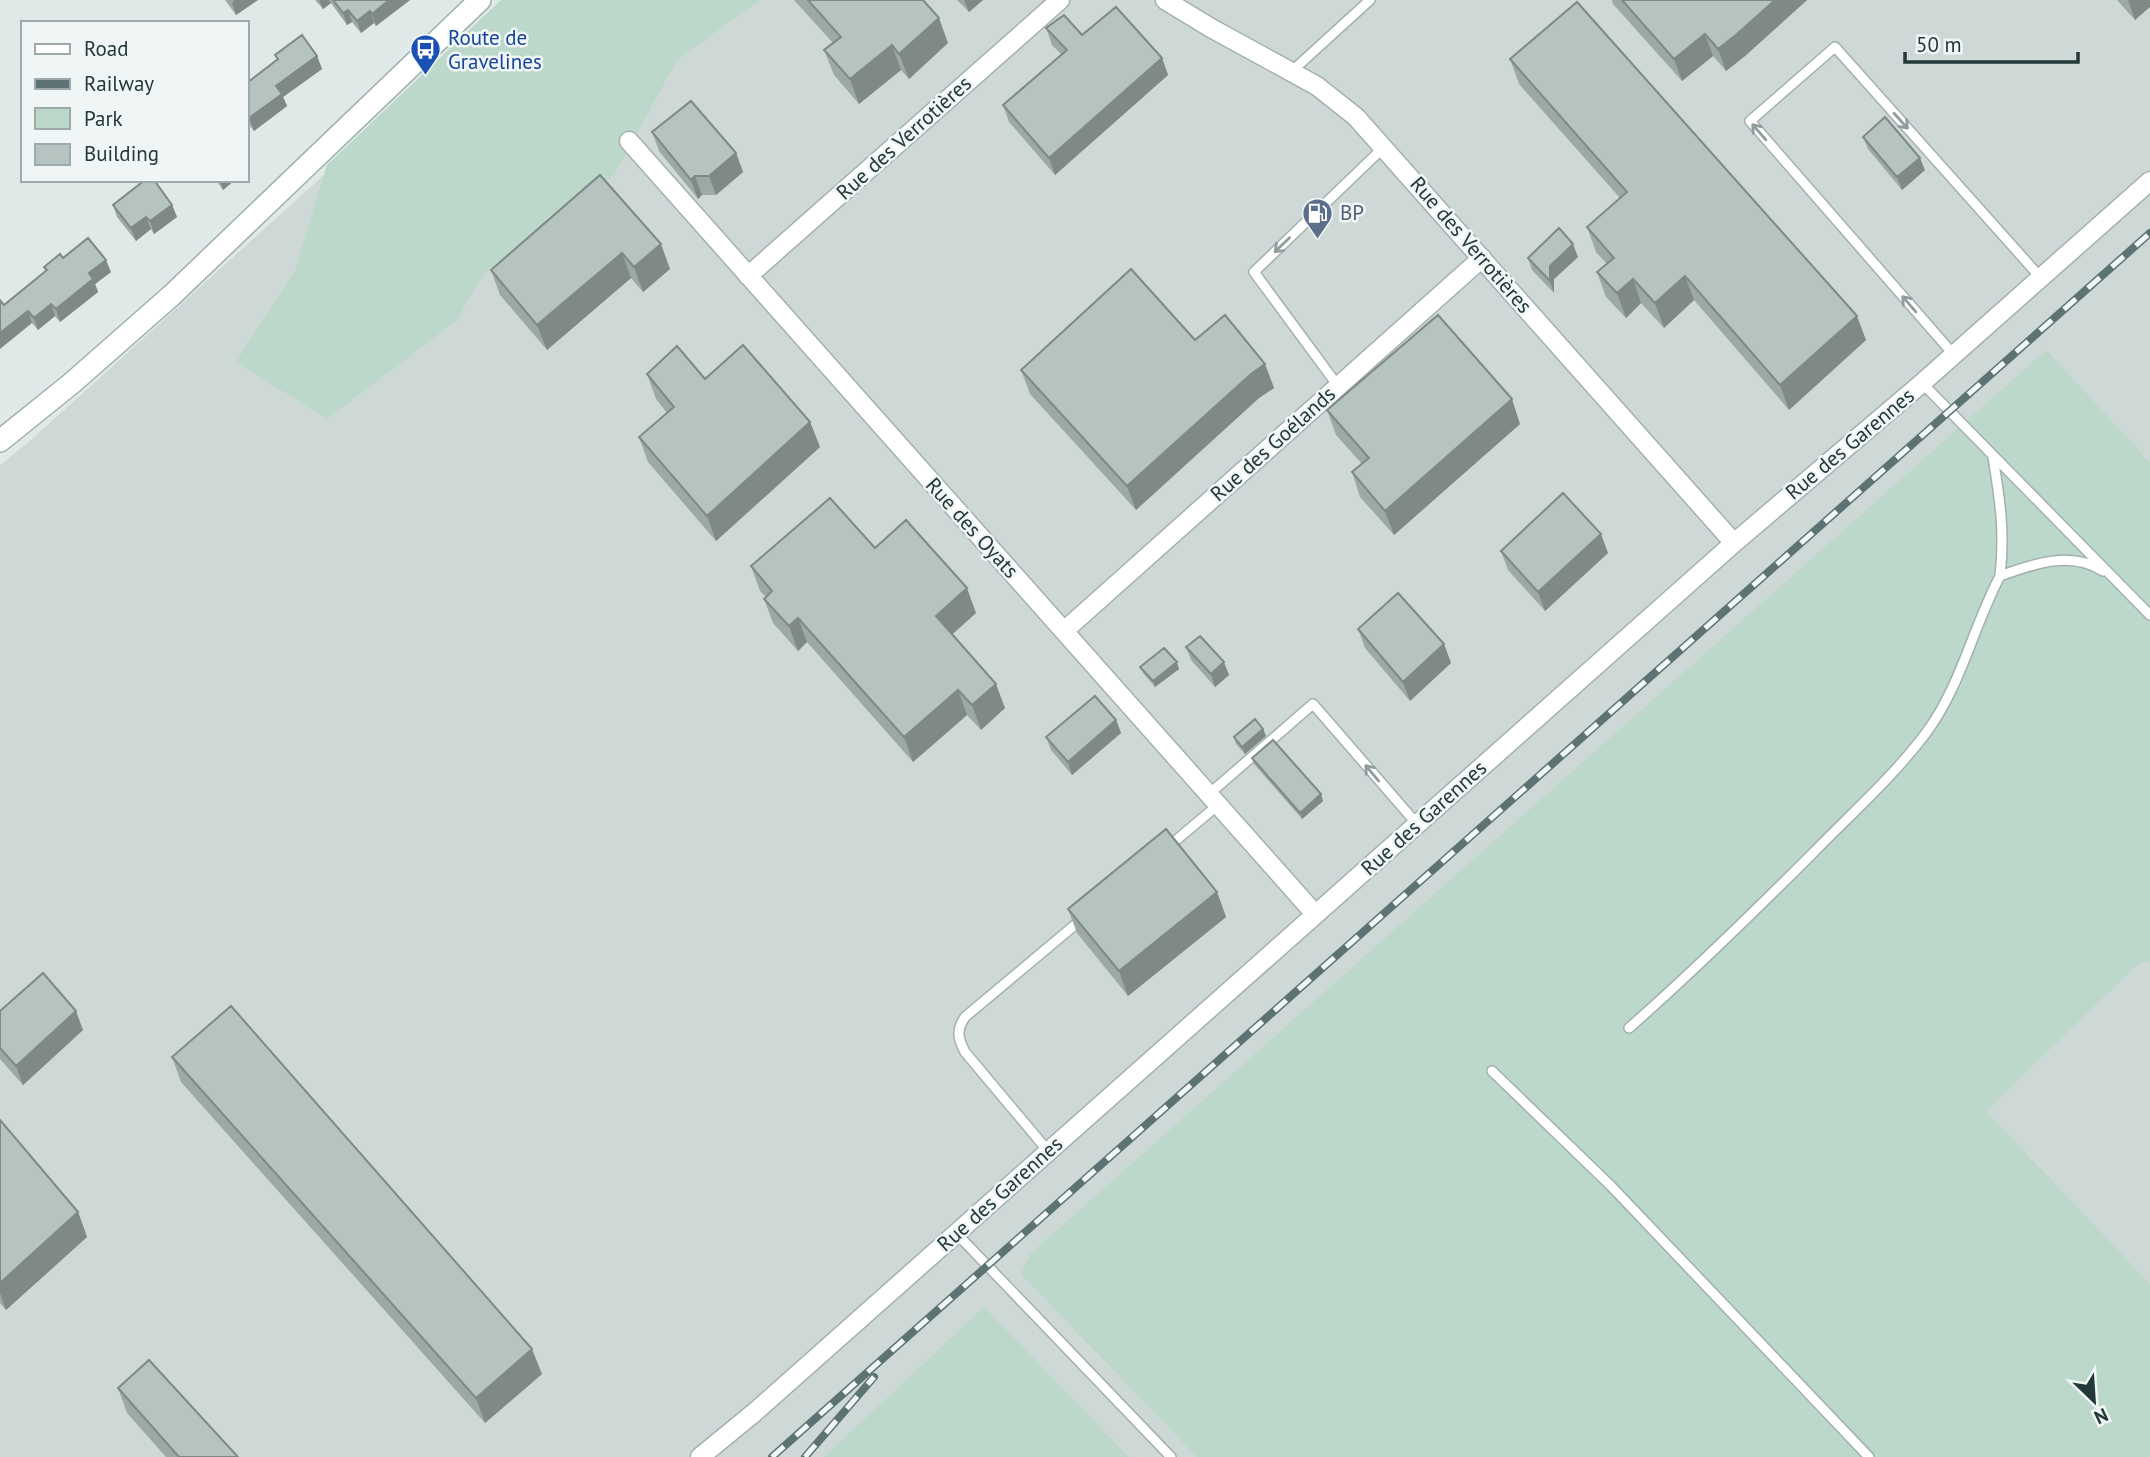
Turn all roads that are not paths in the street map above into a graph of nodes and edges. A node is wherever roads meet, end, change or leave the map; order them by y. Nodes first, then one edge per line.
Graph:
1 (481, 0) edge
2 (1059, 0) edge
3 (1166, 0) edge
4 (1370, 0) edge
5 (1291, 72) junction
6 (629, 141) dead end
7 (1384, 147) junction
8 (2150, 181) edge
9 (1482, 258) junction
10 (748, 276) junction
11 (2041, 278) junction
12 (1954, 355) junction
13 (1922, 383) junction
14 (1338, 386) junction
15 (1, 439) edge
16 (1993, 455) junction
17 (1734, 543) junction
18 (2000, 576) junction
19 (2116, 579) junction
20 (2150, 615) edge
21 (1063, 631) junction
22 (1214, 800) junction
23 (1417, 824) junction
24 (1165, 850) edge
25 (1091, 912) edge
26 (1315, 914) junction
27 (1629, 1028) dead end
28 (1492, 1071) dead end
29 (1048, 1151) junction
30 (956, 1233) junction
31 (700, 1457) edge
32 (1171, 1457) edge
33 (1869, 1457) edge

1 - 15 main road
2 - 10 street, Rue des Verrotières
3 - 5 street, Rue des Verrotières
4 - 5 lane
5 - 7 street, Rue des Verrotières
6 - 10 street, Rue des Oyats
7 - 9 street, Rue des Verrotières
7 -> 14 lane
8 - 11 street, Rue des Garennes
9 - 14 street, Rue des Goélands
9 - 17 street, Rue des Verrotières
10 - 21 street, Rue des Oyats
11 - 12 street, Rue des Garennes
12 -> 11 lane
12 - 13 street, Rue des Garennes
13 - 16 lane
13 - 17 street, Rue des Garennes
14 - 21 street, Rue des Goélands
16 - 18 lane
16 - 19 lane
17 - 23 street, Rue des Garennes
18 - 19 lane
18 - 27 lane
19 - 20 lane
21 - 22 street, Rue des Oyats
23 -> 22 lane
22 - 24 lane
22 - 26 street, Rue des Oyats
23 - 26 street, Rue des Garennes
25 - 29 lane
26 - 29 street, Rue des Garennes
28 - 33 lane
29 - 30 street, Rue des Garennes
30 - 31 street, Rue des Garennes
30 - 32 lane

